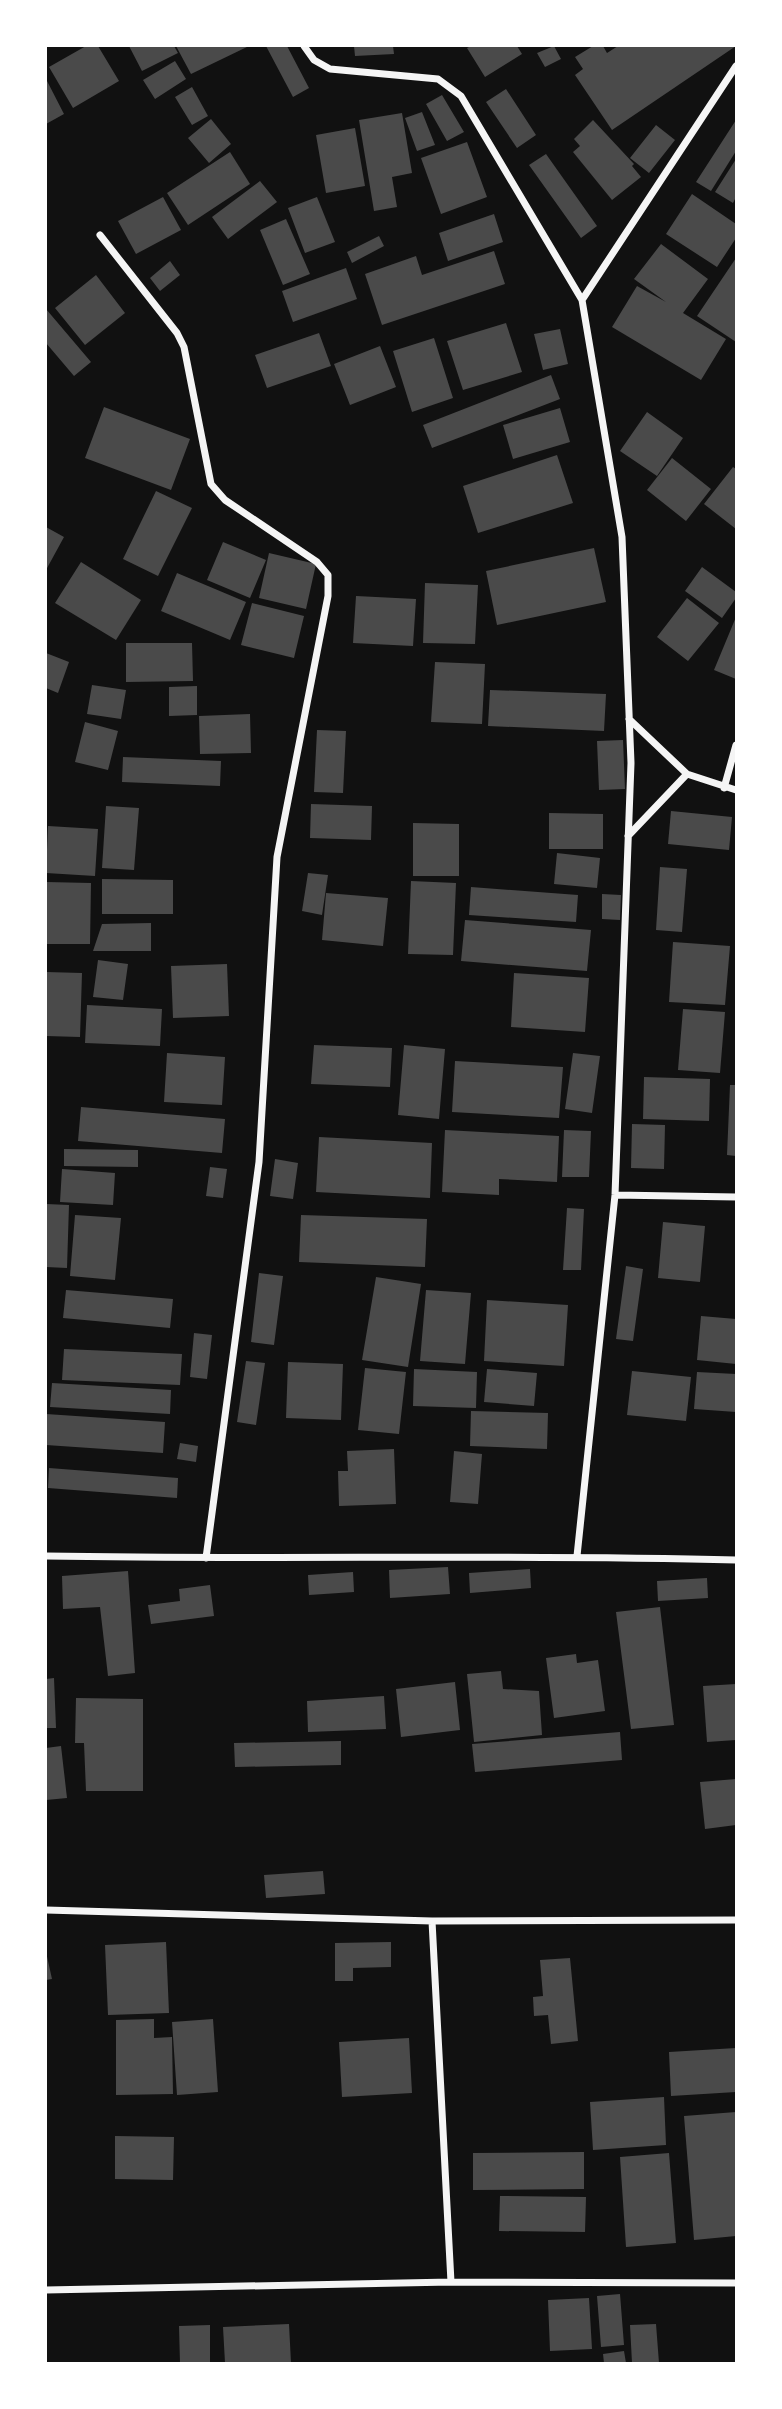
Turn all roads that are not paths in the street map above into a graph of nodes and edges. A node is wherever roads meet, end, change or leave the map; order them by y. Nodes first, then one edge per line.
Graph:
1 (304, 46) edge
2 (737, 66) edge
3 (100, 235) dead end
4 (582, 300) junction
5 (629, 719) junction
6 (737, 744) edge
7 (687, 774) junction
8 (723, 788) junction
9 (737, 790) edge
10 (628, 836) junction
11 (615, 1195) junction
12 (737, 1197) edge
13 (46, 1556) edge
14 (577, 1556) junction
15 (206, 1558) junction
16 (737, 1560) edge
17 (46, 1910) edge
18 (737, 1920) edge
19 (432, 1921) junction
20 (451, 2282) junction
21 (737, 2283) edge
22 (46, 2290) edge

1 - 4 street
2 - 4 street
3 - 15 street
4 - 5 street
5 - 7 street
5 - 10 street
6 - 8 street
7 - 8 street
7 - 10 street
8 - 9 street
10 - 11 street
11 - 12 street
11 - 14 street
13 - 15 street
14 - 15 street
14 - 16 street
17 - 19 street
18 - 19 street
19 - 20 street
20 - 21 street
20 - 22 street

